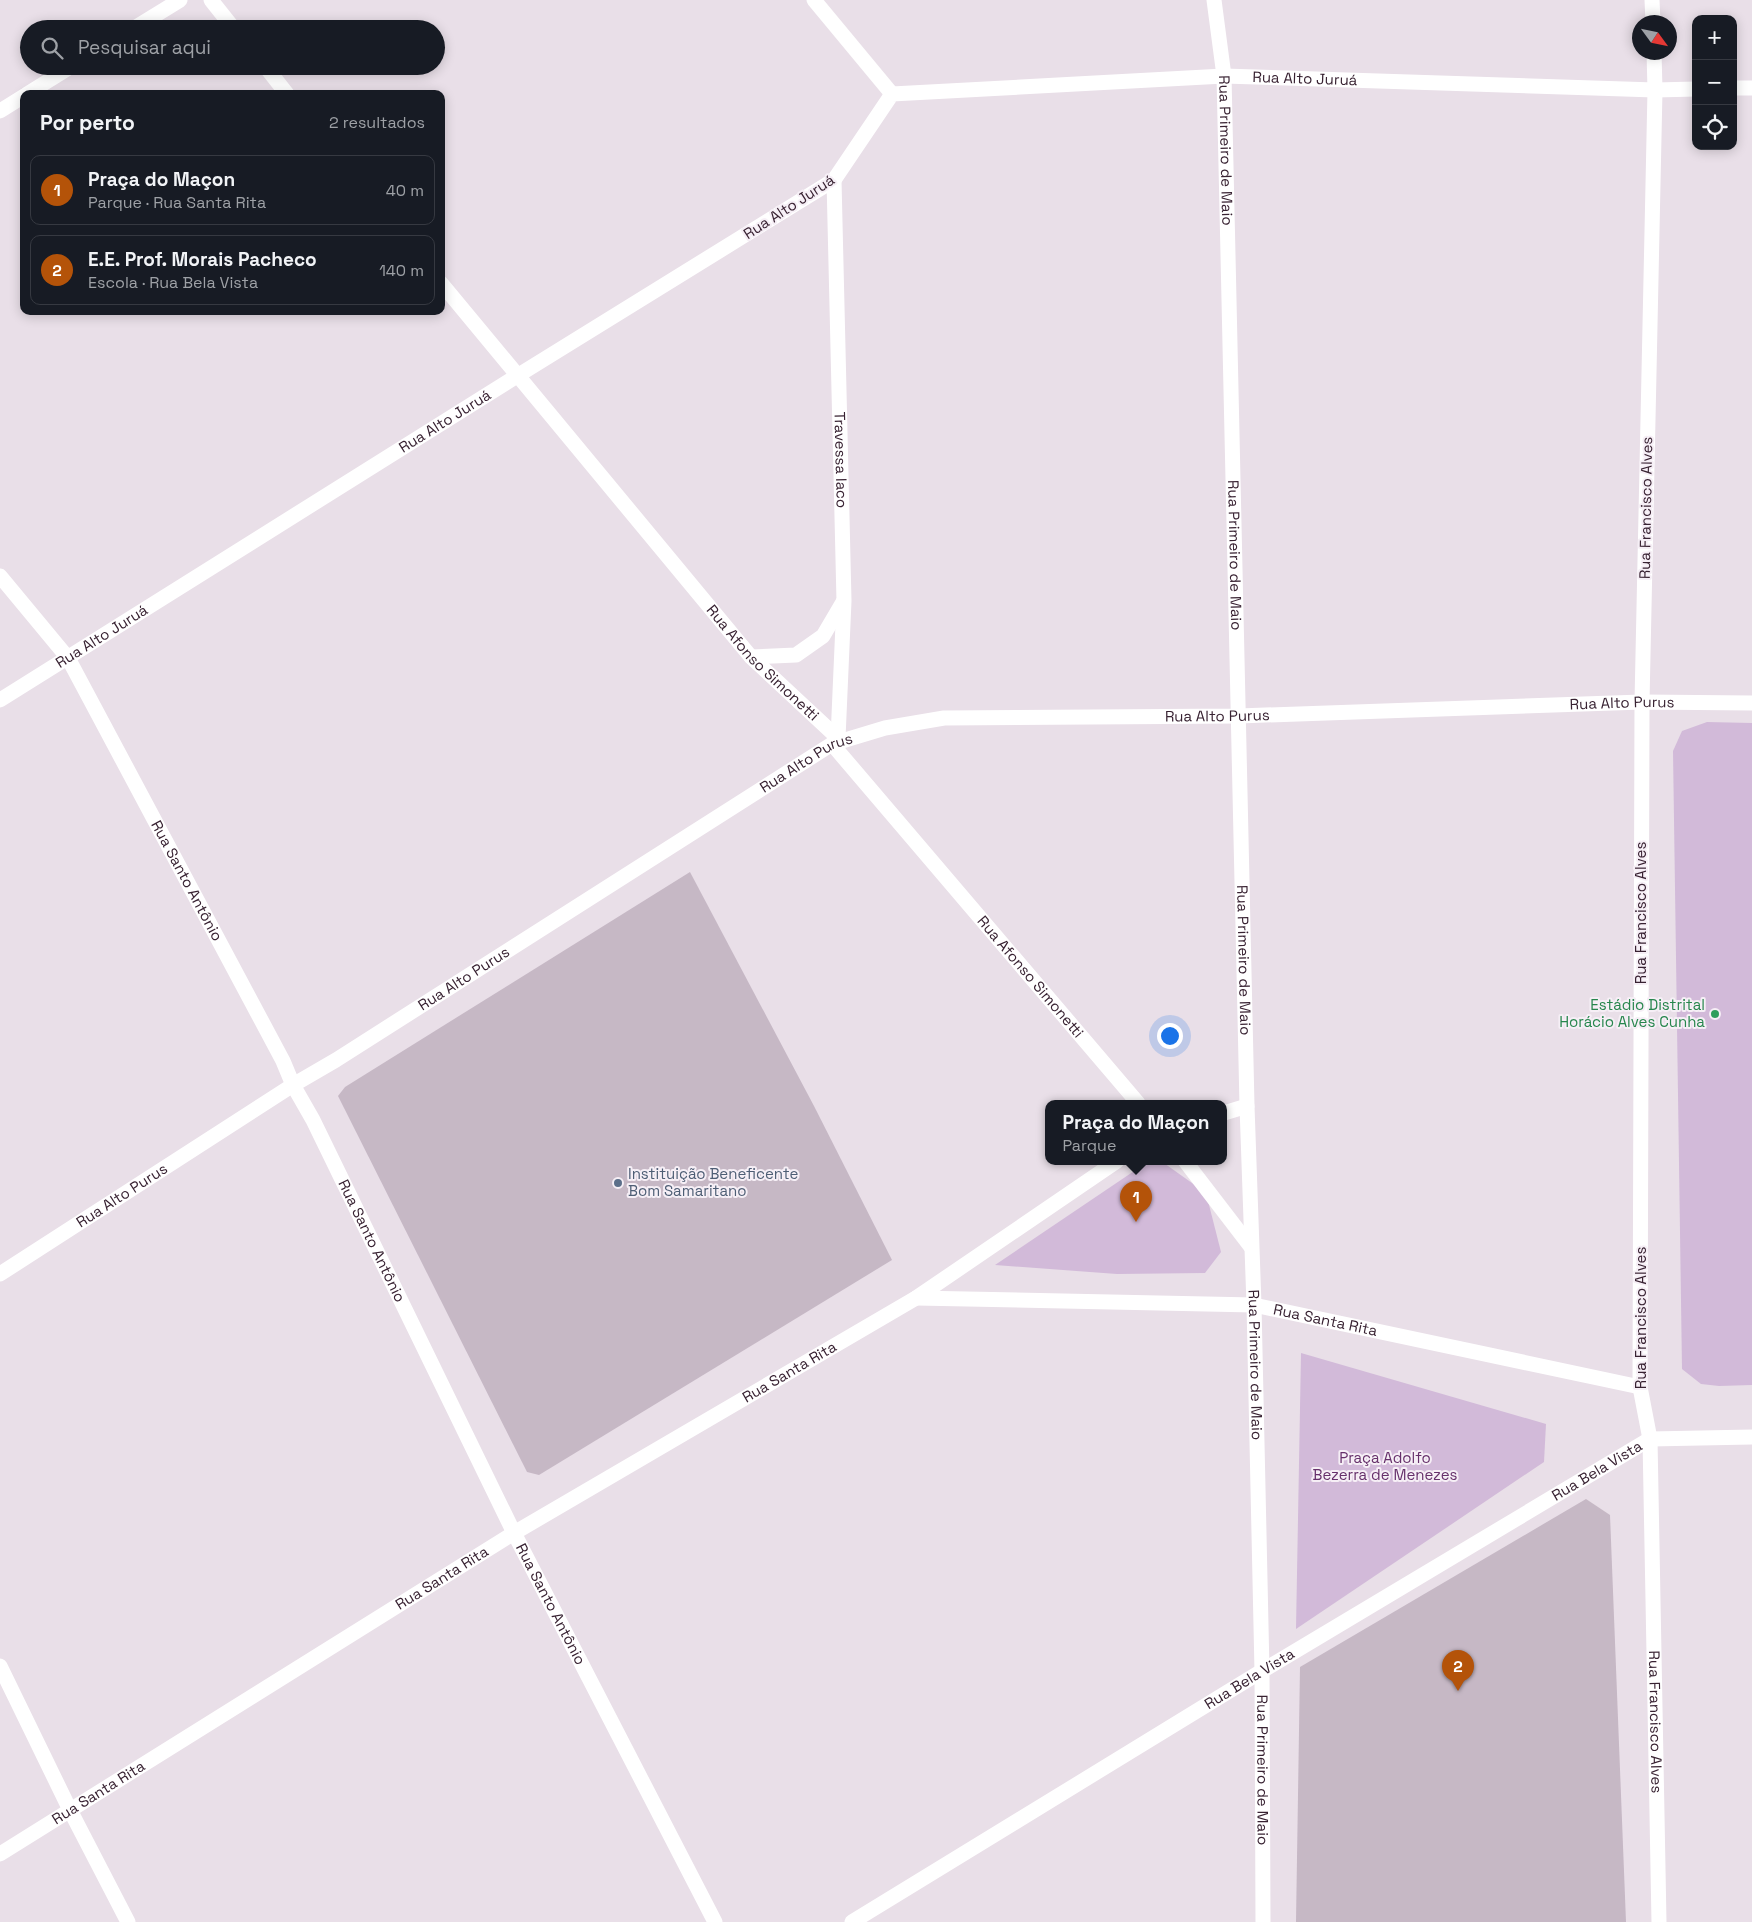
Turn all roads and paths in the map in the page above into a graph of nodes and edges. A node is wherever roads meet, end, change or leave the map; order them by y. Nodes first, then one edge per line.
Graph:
1 (180, 0) edge
2 (211, 0) edge
3 (814, 0) edge
4 (1214, 0) edge
5 (1652, 0) edge
6 (1653, 15) edge
7 (148, 20) edge
8 (227, 20) edge
9 (1654, 60) edge
10 (58, 75) edge
11 (272, 75) edge
12 (1224, 76) junction
13 (1737, 88) edge
14 (1752, 88) edge
15 (1692, 89) edge
16 (33, 90) edge
17 (284, 90) edge
18 (1655, 90) junction
19 (892, 94) junction
20 (20, 98) edge
21 (0, 111) edge
22 (834, 180) junction
23 (445, 288) edge
24 (517, 376) junction
25 (0, 576) edge
26 (844, 601) junction
27 (751, 657) junction
28 (68, 658) junction
29 (0, 700) edge
30 (1642, 702) junction
31 (1752, 702) edge
32 (1239, 716) junction
33 (835, 741) junction
34 (293, 1085) junction
35 (1135, 1100) edge
36 (1247, 1106) junction
37 (1227, 1112) edge
38 (1110, 1165) edge
39 (1188, 1165) edge
40 (1251, 1247) junction
41 (0, 1274) edge
42 (916, 1298) junction
43 (1254, 1305) junction
44 (1640, 1388) junction
45 (1752, 1437) edge
46 (1650, 1439) junction
47 (514, 1533) junction
48 (0, 1666) edge
49 (1262, 1671) junction
50 (70, 1810) junction
51 (0, 1854) edge
52 (128, 1922) edge
53 (715, 1922) edge
54 (852, 1922) edge
55 (1263, 1922) edge
56 (1659, 1922) edge

1 - 7 street
2 - 8 street
3 - 19 street
4 - 12 street, Rua Primeiro de Maio
5 - 6 street
9 - 18 street, Rua Francisco Alves
10 - 16 street
11 - 17 street
12 - 18 street, Rua Alto Juruá
12 - 19 street, Rua Alto Juruá
12 - 32 street, Rua Primeiro de Maio
13 - 14 street
15 - 18 street, Rua Alto Juruá
18 - 30 street, Rua Francisco Alves
19 - 22 street, Rua Alto Juruá
20 - 21 street
22 - 24 street, Rua Alto Juruá
22 - 26 street, Travessa Iaco
23 - 24 street, Rua Afonso Simonetti
24 - 27 street, Rua Afonso Simonetti
24 - 28 street, Rua Alto Juruá
25 - 28 street, Rua Santo Antônio
26 - 27 street
26 - 33 street, Travessa Iaco
27 - 33 street, Rua Afonso Simonetti
28 - 29 street, Rua Alto Juruá
28 - 34 street, Rua Santo Antônio
30 - 31 street, Rua Alto Purus
30 - 32 street, Rua Alto Purus
30 - 44 street, Rua Francisco Alves
32 - 33 street, Rua Alto Purus
32 - 36 street, Rua Primeiro de Maio
33 - 34 street, Rua Alto Purus
33 - 35 street, Rua Afonso Simonetti
34 - 41 street, Rua Alto Purus
34 - 47 street, Rua Santo Antônio
36 - 37 street
36 - 40 street, Rua Primeiro de Maio
38 - 42 street, Rua Santa Rita
39 - 40 street
40 - 43 street, Rua Primeiro de Maio
42 - 43 street, Rua Santa Rita
42 - 47 street, Rua Santa Rita
43 - 44 street, Rua Santa Rita
43 - 49 street, Rua Primeiro de Maio
44 - 46 street, Rua Francisco Alves
45 - 46 street
46 - 49 street, Rua Bela Vista
46 - 56 street, Rua Francisco Alves
47 - 50 street, Rua Santa Rita
47 - 53 street, Rua Santo Antônio
48 - 50 street
49 - 54 street, Rua Bela Vista
49 - 55 street, Rua Primeiro de Maio
50 - 51 street, Rua Santa Rita
50 - 52 street

